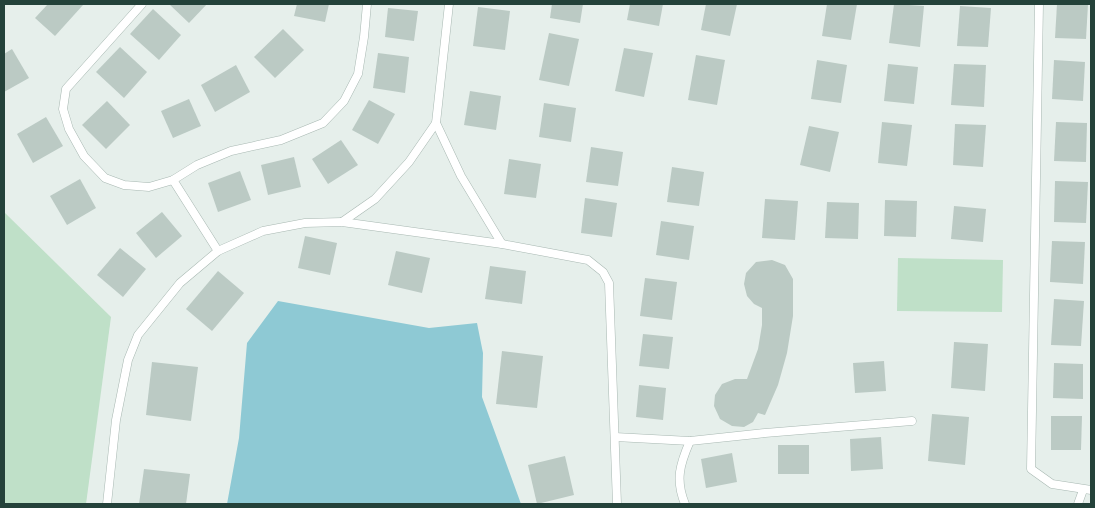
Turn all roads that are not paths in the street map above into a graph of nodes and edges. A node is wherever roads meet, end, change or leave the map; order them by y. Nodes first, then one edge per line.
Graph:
1 (142, 4) edge
2 (367, 4) edge
3 (449, 4) edge
4 (1039, 4) edge
5 (436, 123) junction
6 (173, 180) junction
7 (342, 222) junction
8 (502, 244) junction
9 (218, 251) junction
10 (912, 421) dead end
11 (616, 437) junction
12 (690, 441) junction
13 (1087, 490) edge
14 (107, 504) edge
15 (617, 504) edge
16 (684, 504) edge
17 (1078, 504) edge
18 (1085, 504) edge

1 - 6 lane
2 - 6 lane
3 - 5 lane
4 - 13 lane
5 - 7 lane
5 - 8 lane
6 - 9 lane
7 - 8 lane
7 - 9 lane
8 - 11 lane
9 - 14 lane
10 - 12 lane
11 - 12 lane
11 - 15 lane
12 - 16 lane
13 - 17 lane
13 - 18 lane

